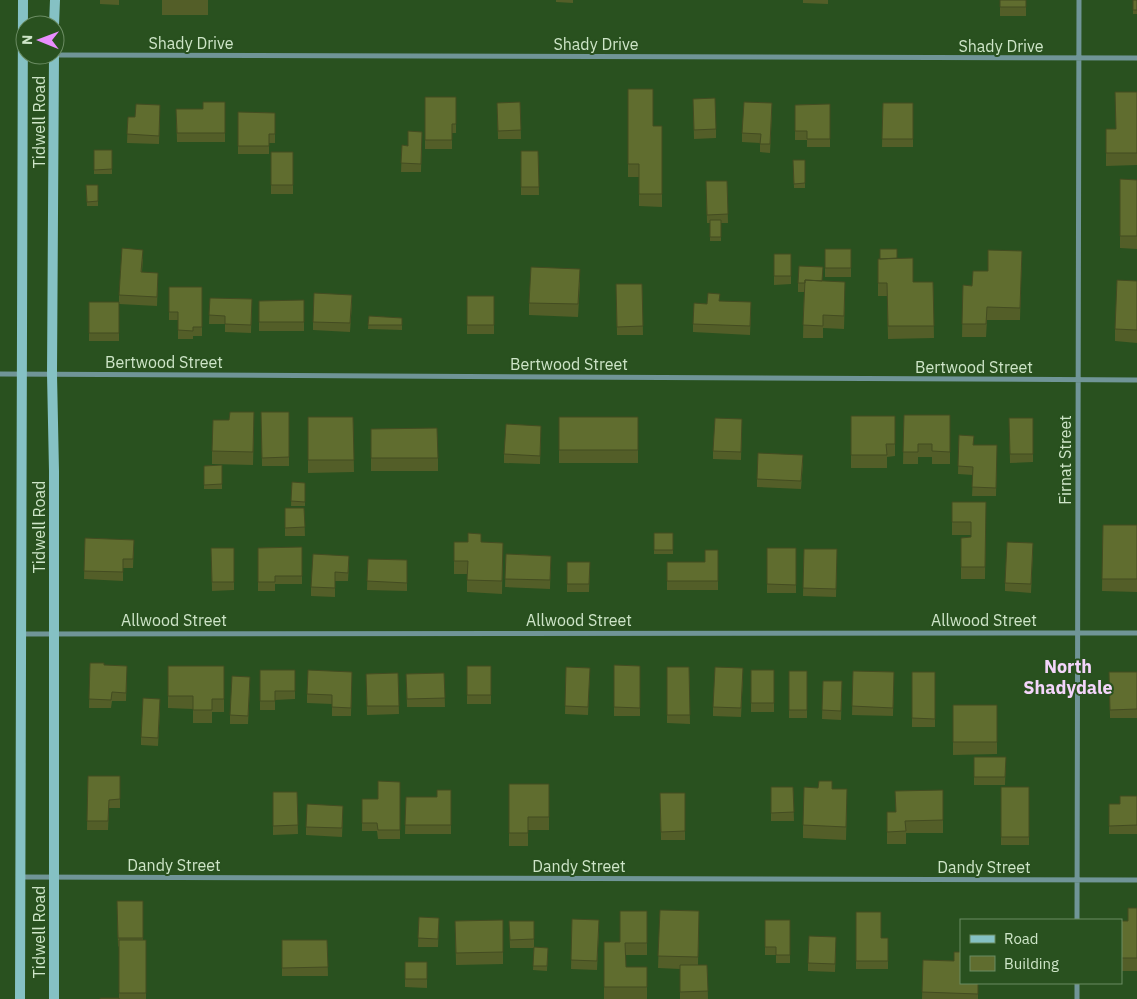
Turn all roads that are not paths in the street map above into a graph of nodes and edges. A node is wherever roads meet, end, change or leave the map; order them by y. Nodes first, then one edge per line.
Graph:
1 (22, 0) edge
2 (55, 0) edge
3 (1079, 0) edge
4 (23, 15) edge
5 (54, 15) edge
6 (65, 55) edge
7 (1078, 58) junction
8 (1137, 58) edge
9 (24, 65) edge
10 (55, 65) edge
11 (0, 374) edge
12 (21, 374) junction
13 (52, 374) junction
14 (1078, 380) junction
15 (1137, 380) edge
16 (1078, 632) junction
17 (54, 633) junction
18 (1137, 633) edge
19 (22, 634) junction
20 (21, 877) junction
21 (55, 877) junction
22 (1076, 880) junction
23 (1137, 880) edge
24 (1077, 919) edge
25 (1077, 984) edge
26 (20, 999) edge
27 (54, 999) edge
28 (1077, 999) edge

1 - 4 main road, Tidwell Road
2 - 5 main road
3 - 7 street, Firnat Street
6 - 7 street, Shady Drive
7 - 8 street, Shady Drive
7 - 14 street, Firnat Street
9 - 12 main road, Tidwell Road
10 - 13 main road, Tidwell Road
11 - 12 street, Bertwood Street
12 - 13 street, Bertwood Street
12 - 19 main road, Tidwell Road
13 - 14 street, Bertwood Street
13 - 17 main road, Tidwell Road
14 - 15 street, Bertwood Street
14 - 16 street, Firnat Street
16 - 17 street, Allwood Street
16 - 18 street, Allwood Street
16 - 22 street, Firnat Street
17 - 19 street, Allwood Street
17 - 21 main road, Tidwell Road
19 - 20 main road, Tidwell Road
20 - 21 street, Dandy Street
20 - 26 main road, Tidwell Road
21 - 22 street, Dandy Street
21 - 27 main road, Tidwell Road
22 - 23 street, Dandy Street
22 - 24 street, Firnat Street
25 - 28 street

